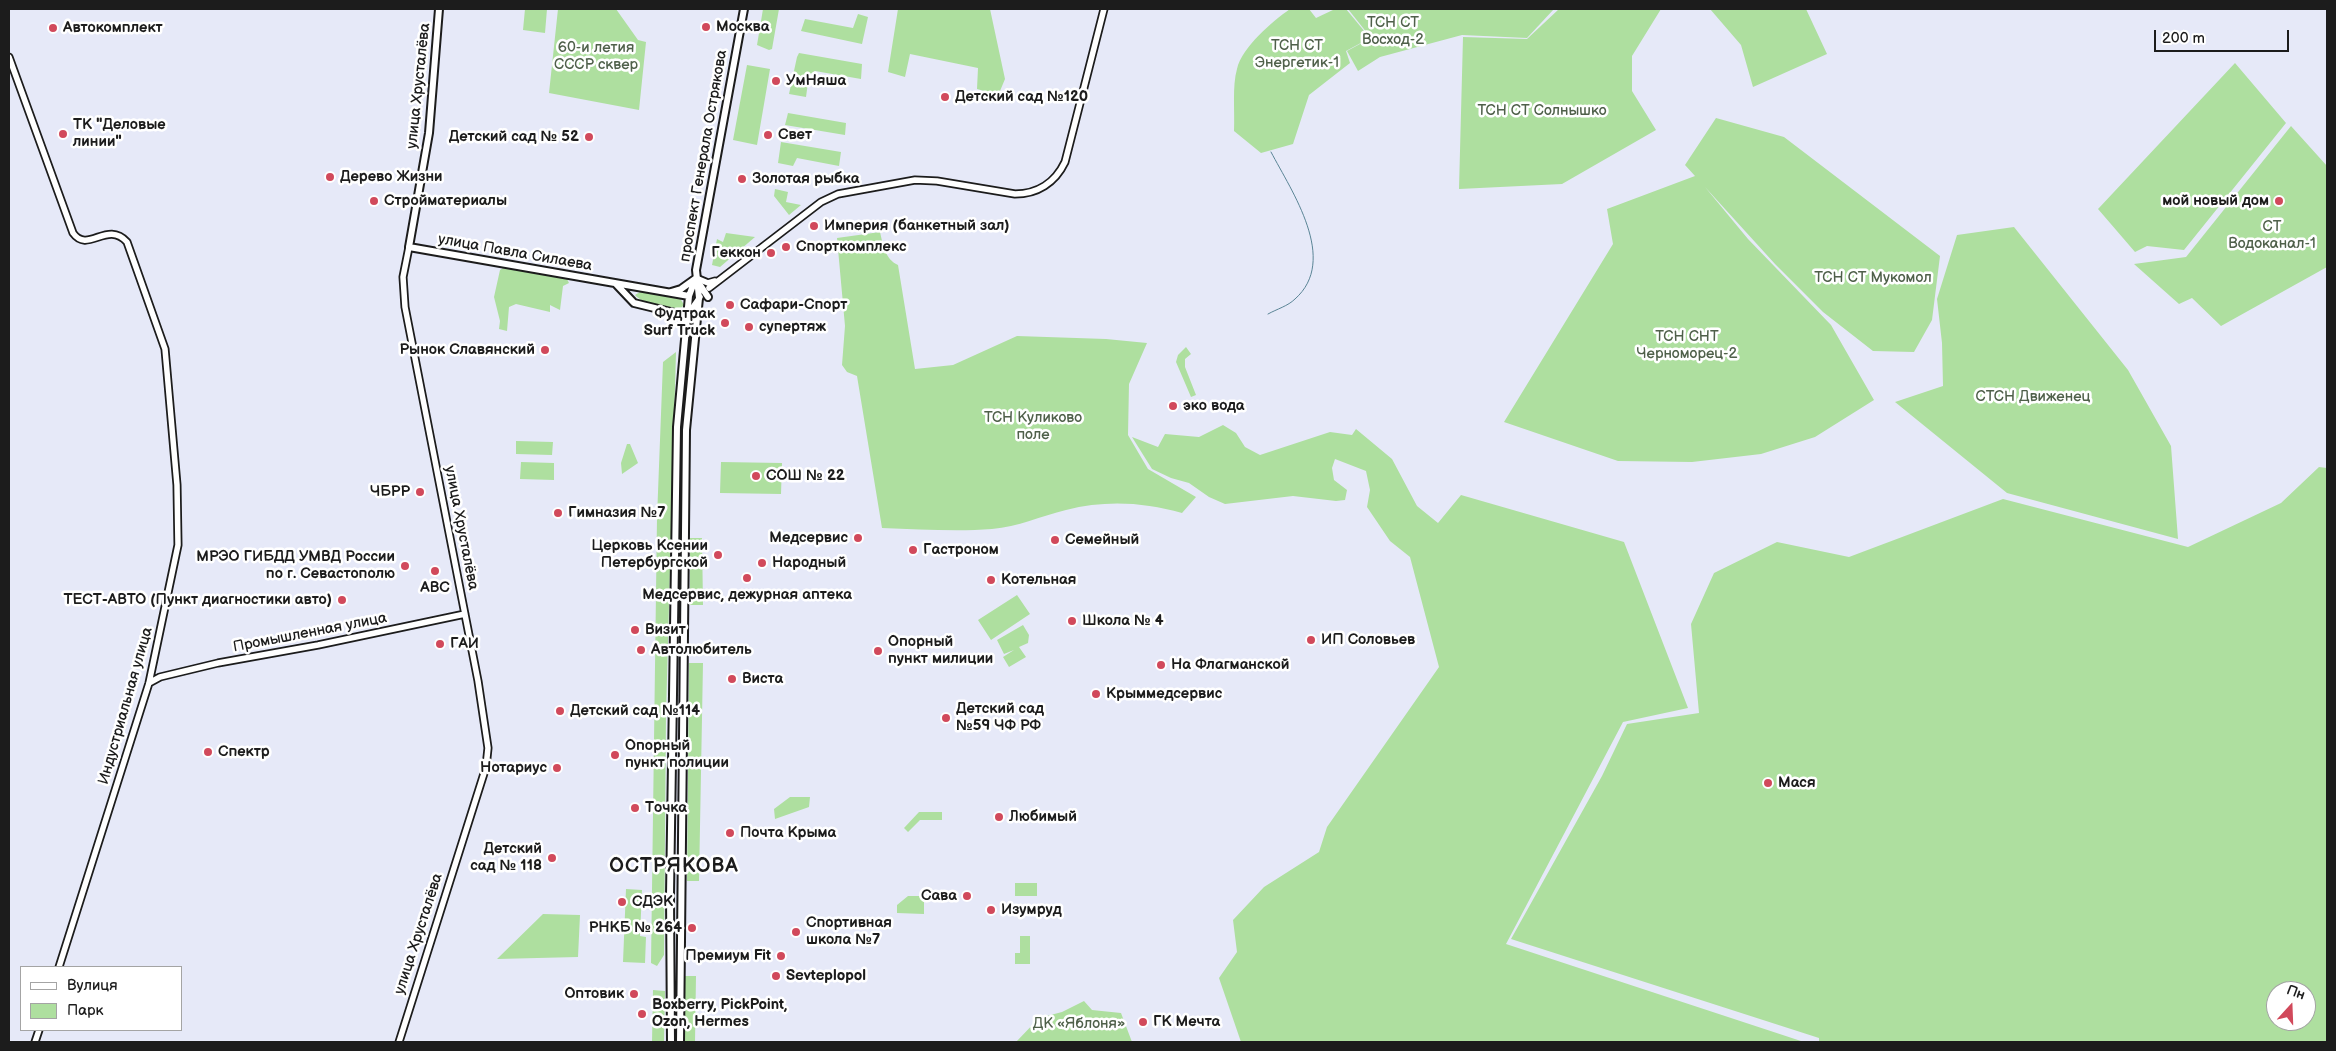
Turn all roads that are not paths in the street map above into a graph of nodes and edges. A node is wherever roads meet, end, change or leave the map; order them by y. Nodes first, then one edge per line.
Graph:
1 (439, 9) edge
2 (744, 9) edge
3 (1104, 9) edge
4 (9, 57) edge
5 (409, 247) junction
6 (724, 276) junction
7 (696, 278) junction
8 (616, 284) junction
9 (638, 288) junction
10 (665, 293) junction
11 (707, 293) junction
12 (689, 296) junction
13 (696, 301) junction
14 (634, 303) junction
15 (688, 314) junction
16 (465, 614) junction
17 (155, 661) junction
18 (160, 677) junction
19 (149, 683) junction
20 (58, 966) edge
21 (399, 1042) edge
22 (671, 1042) edge
23 (680, 1042) edge

1 - 5 main road, улица Хрусталёва
2 - 7 main road, проспект Генерала Острякова
3 - 6 main road
4 - 17 main road, Индустриальная улица
5 - 8 main road, улица Павла Силаева
5 - 16 main road, улица Хрусталёва
6 - 7 main road
6 - 11 main road
7 - 10 main road
7 - 11 main road
7 - 12 main road, проспект Генерала Острякова
7 - 13 main road, проспект Генерала Острякова
8 - 9 main road, улица Павла Силаева
8 - 14 main road
9 - 10 main road, улица Павла Силаева
9 - 14 main road
10 - 12 main road, улица Павла Силаева
11 - 13 main road
12 - 13 main road
12 - 15 main road, проспект Генерала Острякова
13 - 15 main road
13 - 23 main road, проспект Генерала Острякова
14 - 15 main road
15 - 22 main road, проспект Генерала Острякова
16 - 18 main road, Промышленная улица
16 - 21 main road, улица Хрусталёва
17 - 18 main road
17 - 19 main road, Индустриальная улица
18 - 19 main road, Промышленная улица
19 - 20 main road, Индустриальная улица

